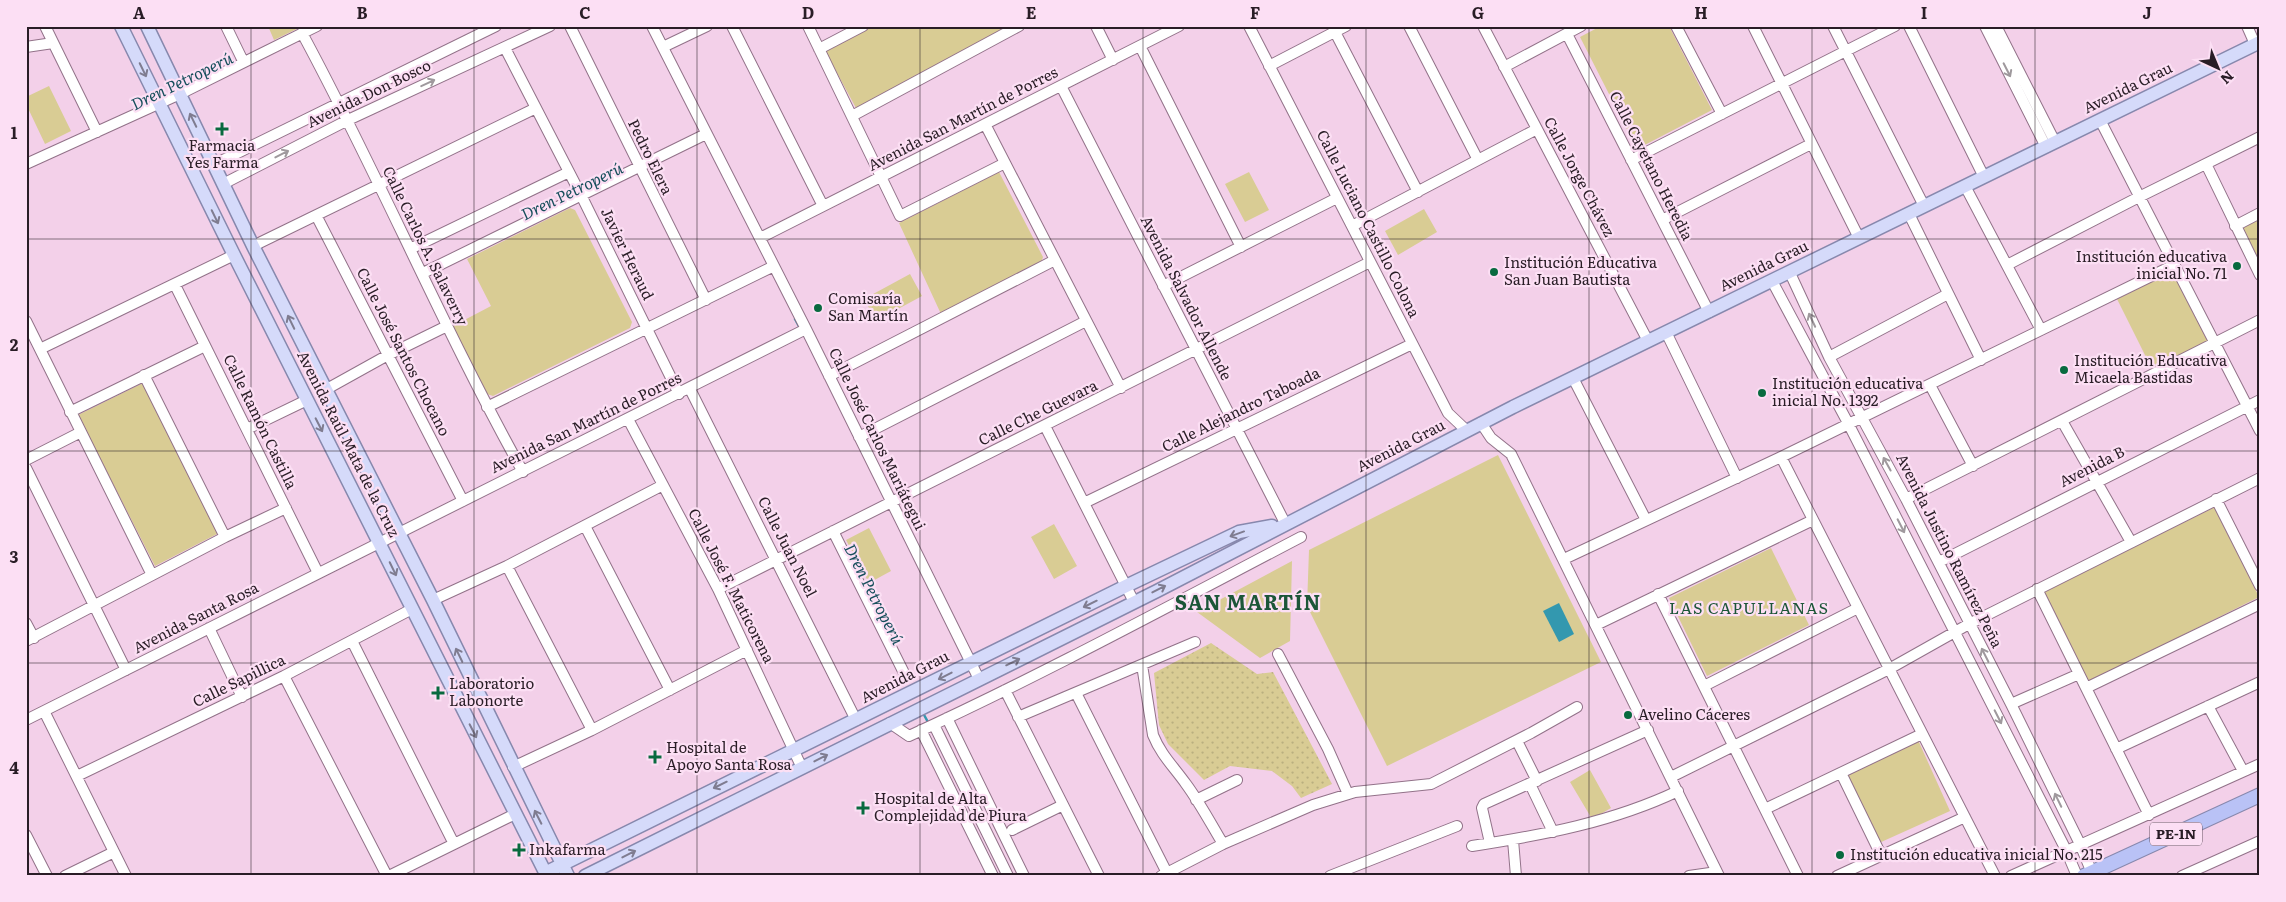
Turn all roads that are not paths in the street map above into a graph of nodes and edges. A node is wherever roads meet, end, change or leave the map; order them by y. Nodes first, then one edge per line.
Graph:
1 (45, 26) edge
2 (122, 26) edge
3 (147, 26) edge
4 (226, 26) edge
5 (316, 26) edge
6 (496, 26) edge
7 (550, 26) edge
8 (570, 26) edge
9 (652, 26) edge
10 (707, 26) edge
11 (732, 26) edge
12 (808, 26) edge
13 (863, 26) edge
14 (1019, 26) edge
15 (1096, 26) edge
16 (1179, 26) edge
17 (1249, 26) edge
18 (1346, 26) edge
19 (1409, 26) edge
20 (1483, 26) edge
21 (1581, 26) edge
22 (1676, 26) edge
23 (1753, 26) edge
24 (1833, 26) edge
25 (1895, 26) edge
26 (1909, 26) edge
27 (1985, 26) edge
28 (1996, 26) edge
29 (2247, 26) edge
30 (1335, 32) junction
31 (302, 33) junction
32 (1567, 34) junction
33 (53, 43) junction
34 (2258, 43) edge
35 (1140, 46) junction
36 (26, 47) edge
37 (505, 48) junction
38 (663, 48) junction
39 (819, 49) junction
40 (1846, 51) junction
41 (1113, 60) junction
42 (243, 61) junction
43 (1269, 66) junction
44 (1504, 67) junction
45 (1782, 84) junction
46 (1062, 86) junction
47 (180, 94) junction
48 (340, 102) junction
49 (160, 103) junction
50 (536, 108) junction
51 (1722, 114) junction
52 (852, 116) junction
53 (348, 120) junction
54 (2100, 120) junction
55 (985, 124) junction
56 (1537, 129) junction
57 (97, 132) junction
58 (706, 134) junction
59 (2260, 137) edge
60 (1812, 144) junction
61 (2051, 145) junction
62 (1478, 160) junction
63 (1631, 160) junction
64 (1005, 162) junction
65 (26, 164) edge
66 (215, 164) junction
67 (2206, 164) junction
68 (638, 167) junction
69 (569, 172) junction
70 (194, 173) junction
71 (882, 177) junction
72 (1984, 177) junction
73 (223, 184) junction
74 (378, 186) junction
75 (1965, 186) junction
76 (1418, 192) junction
77 (205, 194) junction
78 (581, 195) junction
79 (2139, 197) junction
80 (1338, 198) junction
81 (824, 206) junction
82 (1924, 206) junction
83 (2260, 213) edge
84 (1908, 214) junction
85 (317, 217) junction
86 (1662, 220) junction
87 (1352, 226) junction
88 (2235, 226) junction
89 (760, 238) junction
90 (1859, 238) junction
91 (254, 246) junction
92 (1241, 246) junction
93 (410, 249) junction
94 (234, 255) junction
95 (1055, 260) junction
96 (1370, 262) junction
97 (2174, 265) junction
98 (774, 266) junction
99 (2007, 266) junction
100 (423, 273) junction
101 (1790, 273) junction
102 (2260, 275) edge
103 (1772, 281) junction
104 (174, 285) junction
105 (1163, 286) junction
106 (1948, 294) junction
107 (706, 300) junction
108 (1709, 312) junction
109 (2260, 320) edge
110 (26, 321) edge
111 (1086, 321) junction
112 (448, 326) junction
113 (647, 328) junction
114 (806, 329) junction
115 (2041, 330) junction
116 (1666, 332) junction
117 (1648, 341) junction
118 (2214, 343) junction
119 (1412, 344) junction
120 (205, 346) junction
121 (40, 349) junction
122 (1196, 351) junction
123 (388, 355) junction
124 (1830, 357) junction
125 (1981, 360) junction
126 (144, 375) junction
127 (829, 376) junction
128 (1573, 378) junction
129 (1930, 385) junction
130 (1121, 388) junction
131 (690, 389) junction
132 (325, 390) junction
133 (679, 394) junction
134 (306, 400) junction
135 (2260, 400) edge
136 (2247, 406) junction
137 (487, 407) junction
138 (70, 412) junction
139 (1861, 416) junction
140 (628, 419) junction
141 (2062, 421) junction
142 (1482, 423) junction
143 (1848, 423) junction
144 (1045, 426) junction
145 (247, 429) junction
146 (1236, 430) junction
147 (1467, 431) junction
148 (81, 432) junction
149 (2260, 432) edge
150 (859, 437) junction
151 (1780, 457) junction
152 (26, 460) edge
153 (1973, 466) junction
154 (26, 468) edge
155 (523, 472) junction
156 (1737, 478) junction
157 (2260, 478) edge
158 (2096, 482) junction
159 (663, 485) junction
160 (2216, 499) junction
161 (1906, 500) junction
162 (463, 501) junction
163 (891, 502) junction
164 (1084, 503) junction
165 (286, 508) junction
166 (1646, 520) junction
167 (1813, 520) junction
168 (1284, 523) junction
169 (584, 526) junction
170 (833, 531) junction
171 (398, 534) junction
172 (225, 537) junction
173 (1300, 537) dead end
174 (2131, 542) junction
175 (380, 543) junction
176 (1564, 559) junction
177 (776, 560) junction
178 (1939, 562) junction
179 (507, 566) junction
180 (318, 573) junction
181 (152, 575) junction
182 (1126, 586) junction
183 (2260, 586) edge
184 (718, 589) junction
185 (2037, 589) junction
186 (1658, 594) junction
187 (433, 600) junction
188 (1134, 602) junction
189 (2260, 604) edge
190 (95, 607) junction
191 (1858, 608) junction
192 (412, 610) junction
193 (26, 623) edge
194 (1596, 624) junction
195 (1969, 624) junction
196 (209, 628) junction
197 (1956, 632) junction
198 (30, 640) edge
199 (352, 641) junction
200 (1195, 642) dead end
201 (747, 650) junction
202 (1278, 654) dead end
203 (971, 663) junction
204 (1142, 665) junction
205 (1889, 669) junction
206 (126, 670) junction
207 (2079, 674) junction
208 (906, 675) dead end
209 (284, 676) junction
210 (979, 679) junction
211 (2260, 682) edge
212 (1704, 686) junction
213 (2086, 688) junction
214 (670, 690) junction
215 (1004, 690) junction
216 (1076, 693) junction
217 (242, 697) junction
218 (2011, 704) junction
219 (1577, 706) dead end
220 (2208, 706) junction
221 (44, 711) junction
222 (1018, 717) junction
223 (947, 718) junction
224 (26, 720) edge
225 (856, 720) junction
226 (890, 723) junction
227 (934, 725) junction
228 (592, 730) junction
229 (921, 730) junction
230 (1648, 730) junction
231 (1922, 734) junction
232 (1516, 740) junction
233 (1733, 745) junction
234 (794, 749) junction
235 (2116, 749) junction
236 (2260, 764) edge
237 (513, 767) junction
238 (802, 768) junction
239 (2243, 771) junction
240 (1841, 773) junction
241 (76, 776) junction
242 (1671, 777) junction
243 (1237, 780) dead end
244 (1534, 783) junction
245 (1678, 791) junction
246 (1348, 794) junction
247 (2260, 795) edge
248 (1196, 800) junction
249 (1063, 805) junction
250 (1765, 809) junction
251 (515, 814) junction
252 (2149, 815) junction
253 (1964, 817) junction
254 (1457, 826) dead end
255 (1012, 830) dead end
256 (1553, 832) junction
257 (26, 835) edge
258 (1513, 840) junction
259 (2260, 841) edge
260 (1490, 843) junction
261 (454, 844) junction
262 (1223, 844) junction
263 (2080, 844) junction
264 (1472, 846) dead end
265 (2066, 850) junction
266 (114, 852) junction
267 (1881, 855) junction
268 (562, 864) junction
269 (546, 874) edge
270 (1164, 874) edge
271 (1718, 874) edge
272 (2088, 874) edge
273 (47, 876) edge
274 (65, 876) edge
275 (126, 876) edge
276 (388, 876) edge
277 (568, 876) edge
278 (585, 876) edge
279 (993, 876) edge
280 (1008, 876) edge
281 (1024, 876) edge
282 (1099, 876) edge
283 (1330, 876) edge
284 (1516, 876) edge
285 (1690, 876) edge
286 (1798, 876) edge
287 (1837, 876) edge
288 (1994, 876) edge
289 (2011, 876) edge
290 (2077, 876) edge
291 (2182, 876) edge

1 - 33 street
2 -> 49 main road, Avenida Raúl Mata de la Cruz
3 - 47 main road, Avenida Raúl Mata de la Cruz
4 - 42 street
5 - 31 street
6 - 48 street, Avenida Don Bosco
7 - 37 street, Avenida Don Bosco
8 - 68 street, Pedro Elera
9 - 38 street, Calle José Carlos Mariátegui
10 - 38 street
11 - 81 street
12 - 39 street
13 - 39 street
14 - 52 street
15 - 41 street
16 - 35 street, Avenida San Martín de Porres
17 - 43 street, Calle Luciano Castillo Colona
18 - 30 street
19 - 62 street
20 - 44 street, Calle Jorge Chávez
21 - 32 street
22 - 51 street
23 - 45 street
24 - 40 street
25 - 40 street
26 - 72 street
27 -> 61 street
28 - 61 street
29 - 34 street
30 - 43 street
30 - 76 street
31 - 42 street
31 - 48 street, Calle Carlos A. Salaverry
32 - 44 street
32 - 63 street, Calle Cayetano Heredia
33 - 36 street
33 - 57 street
34 - 54 main road, Avenida Grau
35 - 41 street, Avenida San Martín de Porres
35 - 92 street
37 - 50 street, Javier Heraud
53 -> 37 street, Avenida Don Bosco
38 - 58 street, Calle José Carlos Mariátegui
39 - 52 street
40 - 45 street
40 - 82 street
41 - 46 street, Avenida San Martín de Porres
42 - 47 street
43 - 80 street, Calle Luciano Castillo Colona
44 - 56 street, Calle Jorge Chávez
45 - 51 street
45 - 60 street
46 - 55 street, Avenida San Martín de Porres
46 - 105 street, Avenida Salvador Allende
47 - 49 street
66 -> 47 main road, Avenida Raúl Mata de la Cruz
48 - 53 street, Calle Carlos A. Salaverry
48 - 66 street, Avenida Don Bosco
49 - 57 street
49 - 70 main road, Avenida Raúl Mata de la Cruz
50 - 69 street, Javier Heraud
50 - 74 street
51 - 63 street
52 - 71 street
73 -> 53 street, Avenida Don Bosco
53 - 74 street, Calle Carlos A. Salaverry
54 - 61 main road, Avenida Grau
54 - 79 street
55 - 64 street
55 - 71 street, Avenida San Martín de Porres
56 - 62 street
56 - 117 street, Calle Jorge Chávez
57 - 65 street
58 - 68 street
58 - 89 street, Calle José Carlos Mariátegui
59 - 67 street
60 - 86 street
60 - 90 street
61 - 72 main road, Avenida Grau
62 - 76 street
63 - 86 street, Calle Cayetano Heredia
64 - 71 street
64 - 95 street
66 - 70 main road, Avenida Don Bosco
66 - 73 main road, Avenida Raúl Mata de la Cruz
67 - 79 street
67 - 88 street
68 - 78 street
68 - 107 street, Pedro Elera
69 - 78 street, Javier Heraud
69 - 93 street
70 - 77 main road, Avenida Raúl Mata de la Cruz
71 - 81 street, Avenida San Martín de Porres
72 - 75 main road, Avenida Grau
73 - 77 main road, Avenida Don Bosco
73 - 91 main road, Avenida Raúl Mata de la Cruz
74 - 85 street
74 - 93 street, Calle Carlos A. Salaverry
75 - 82 main road, Avenida Grau
75 - 99 street
76 - 87 street
77 -> 94 main road, Avenida Raúl Mata de la Cruz
78 - 100 street
78 - 113 street, Javier Heraud
79 - 97 street
79 - 99 street
80 - 87 street, Calle Luciano Castillo Colona
80 - 92 street
81 - 89 street, Avenida San Martín de Porres
82 - 84 main road, Avenida Grau
83 - 88 street
84 - 90 main road, Avenida Grau
84 - 106 street
85 - 91 street
85 - 123 street, Calle José Santos Chocano
86 - 108 street, Calle Cayetano Heredia
87 - 96 street, Calle Luciano Castillo Colona
88 - 102 street
89 - 98 street, Calle José Carlos Mariátegui
90 - 101 main road, Avenida Grau
132 -> 91 main road, Avenida Raúl Mata de la Cruz
92 - 105 street
93 - 100 street, Calle Carlos A. Salaverry
94 - 104 street
94 - 134 main road, Avenida Raúl Mata de la Cruz
95 - 111 street
95 - 127 street
96 - 119 street, Calle Luciano Castillo Colona
96 - 122 street, Calle Che Guevara
97 - 115 street
97 - 118 street
98 - 107 street
98 - 114 street, Calle José Carlos Mariátegui
99 - 115 street
100 - 112 street, Calle Carlos A. Salaverry
101 - 103 main road, Avenida Grau
124 -> 101 street, Avenida Justino Ramírez Peña
103 - 108 main road, Avenida Grau
103 - 143 street, Avenida Justino Ramírez Peña
104 - 120 street, Calle Ramón Castilla
104 - 121 street
105 - 122 street, Avenida Salvador Allende
106 - 124 street
106 - 125 street
107 - 113 street
108 - 116 main road, Avenida Grau
109 - 118 street
110 - 121 street
111 - 130 street
111 - 150 street
112 - 123 street
112 - 137 street, Calle Carlos A. Salaverry
113 - 133 street, Javier Heraud
113 - 137 street
114 - 127 street, Calle José Carlos Mariátegui
114 - 131 street, Avenida San Martín de Porres
115 - 125 street
116 - 117 main road, Avenida Grau
116 - 156 street
117 - 128 main road, Avenida Grau
118 - 136 street
118 - 141 street
119 - 146 street, Calle Alejandro Taboada
119 - 147 street, Calle Luciano Castillo Colona
120 - 126 street
120 - 145 street, Calle Ramón Castilla
121 - 138 street
122 - 130 street, Calle Che Guevara
122 - 146 street, Avenida Salvador Allende
123 - 132 street
123 - 162 street, Calle José Santos Chocano
124 - 139 street, Avenida Justino Ramírez Peña
125 - 129 street
126 - 138 street
126 - 172 street
127 - 150 street, Calle José Carlos Mariátegui
128 - 142 main road, Avenida Grau
128 - 166 street
129 - 139 street
129 - 153 street
130 - 144 street, Calle Che Guevara
131 - 133 street, Avenida San Martín de Porres
131 - 177 street, Calle Juan Noel
132 - 171 main road, Avenida Raúl Mata de la Cruz
133 - 140 street, Avenida San Martín de Porres
134 - 145 street
134 -> 175 main road, Avenida Raúl Mata de la Cruz
135 - 136 street, Avenida B
136 - 149 street
136 - 158 street, Avenida B
137 - 155 street, Calle Carlos A. Salaverry
138 - 148 street
139 - 143 street
161 -> 139 street, Avenida Justino Ramírez Peña
140 - 155 street, Avenida San Martín de Porres
140 - 159 street, Calle José F. Maticorena
141 - 153 street
141 - 158 street
142 - 147 main road, Avenida Grau
142 - 176 street
143 - 151 street
143 -> 197 street, Avenida Justino Ramírez Peña
144 - 163 street, Calle Che Guevara
144 - 164 street
145 - 165 street, Calle Ramón Castilla
146 - 164 street, Calle Alejandro Taboada
146 - 168 street, Avenida Salvador Allende
147 - 168 main road, Avenida Grau
148 - 152 street
148 - 181 street
150 - 163 street, Calle José Carlos Mariátegui
151 - 156 street
151 - 167 street
153 - 161 street
154 - 190 street
155 - 162 street, Avenida San Martín de Porres
156 - 166 street
157 - 160 street
158 - 174 street
158 - 178 street, Avenida B
159 - 169 street
159 - 184 street, Calle José F. Maticorena
160 - 174 street
160 - 183 street
161 - 178 street, Avenida Justino Ramírez Peña
162 - 171 street, Avenida San Martín de Porres
163 - 170 street, Calle Che Guevara
163 - 203 street, Calle José Carlos Mariátegui
164 - 182 street
165 - 172 street
165 - 180 street, Calle Ramón Castilla
166 - 176 street
167 - 186 street
167 - 191 street
168 -> 182 main road, Avenida Grau
188 -> 168 main road, Avenida Grau
169 - 179 street
169 - 214 street
170 - 177 street, Calle Che Guevara
170 - 208 street
171 - 175 street, Avenida San Martín de Porres
171 - 187 main road, Avenida Raúl Mata de la Cruz
172 - 181 street
173 - 215 street
174 - 185 street
175 - 180 street, Avenida Santa Rosa
175 -> 192 main road, Avenida Raúl Mata de la Cruz
176 - 194 street
177 - 184 street, Calle Che Guevara
177 - 225 street, Calle Juan Noel
178 - 195 street, Avenida Justino Ramírez Peña
179 - 187 street
179 - 228 street
180 - 196 street, Avenida Santa Rosa
181 - 190 street
182 - 188 street
182 -> 203 main road, Avenida Grau
184 - 201 street, Calle José F. Maticorena
185 - 195 street
185 - 207 street
186 - 194 street
186 - 212 street
237 -> 187 main road, Avenida Raúl Mata de la Cruz
210 -> 188 main road, Avenida Grau
189 - 213 street
190 - 198 street
190 - 206 street
191 - 205 street
191 - 212 street
192 - 199 street, Calle Sapillica
192 -> 251 main road, Avenida Raúl Mata de la Cruz
193 - 198 street
194 - 230 street
195 - 197 street
218 -> 195 street, Avenida Justino Ramírez Peña
196 - 206 street, Avenida Santa Rosa
196 - 217 street
197 - 205 street
197 -> 265 street, Avenida Justino Ramírez Peña
199 - 209 street, Calle Sapillica
199 - 261 street
200 - 204 street
201 - 214 street
201 - 234 street, Calle José F. Maticorena
202 - 246 street
203 - 210 street, Calle José Carlos Mariátegui
203 -> 225 main road, Avenida Grau
204 - 216 street
204 - 248 street
205 - 231 street
205 - 233 street
206 - 221 street, Avenida Santa Rosa
207 - 213 street
207 - 218 street
209 - 217 street, Calle Sapillica
209 - 276 street
210 - 226 main road, Avenida Grau
211 - 220 street
212 - 233 street
213 - 235 street
214 - 228 street
215 - 222 street
215 - 223 street
216 - 222 street
216 - 270 street
217 - 241 street, Calle Sapillica
263 -> 218 street, Avenida Justino Ramírez Peña
219 - 232 street
220 - 235 street
220 - 239 street
221 - 224 street, Avenida Santa Rosa
221 - 241 street
222 - 249 street
223 - 227 street
223 - 281 street
225 - 234 main road, Avenida Grau
226 - 229 street
238 -> 226 main road, Avenida Grau
227 - 229 street
227 - 280 street
228 - 237 street
229 - 279 street
230 - 242 street
230 - 244 street
231 - 240 street
231 - 253 street
232 - 244 street
232 - 246 street
233 - 242 street
233 - 250 street
234 - 238 street, Calle José F. Maticorena
234 -> 268 main road, Avenida Grau
235 - 252 street
236 - 239 street
268 -> 237 main road, Avenida Raúl Mata de la Cruz
278 -> 238 main road, Avenida Grau
239 - 252 street
240 - 250 street
240 - 267 street
241 - 266 street
242 - 245 street
243 - 248 street
244 - 256 street
244 - 260 street
245 - 256 street
245 - 271 street
246 - 262 street
247 - 272 highway, PE-1N
248 - 262 street
249 - 255 street
249 - 282 street
250 - 286 street
251 - 261 street
251 - 269 main road, Avenida Raúl Mata de la Cruz
252 - 263 street
253 - 267 street
253 - 288 street
254 - 283 street
256 - 258 street
257 - 273 street
258 - 260 street
258 - 284 street
259 - 291 street
260 - 264 street
261 - 276 street
262 - 270 street
263 - 265 street
263 - 272 street, Avenida Justino Ramírez Peña
265 - 289 street
265 - 290 street, Avenida Justino Ramírez Peña
266 - 274 street
266 - 275 street
267 - 287 street
268 - 269 main road, Avenida Grau
268 - 277 main road, Avenida Raúl Mata de la Cruz
271 - 285 street

